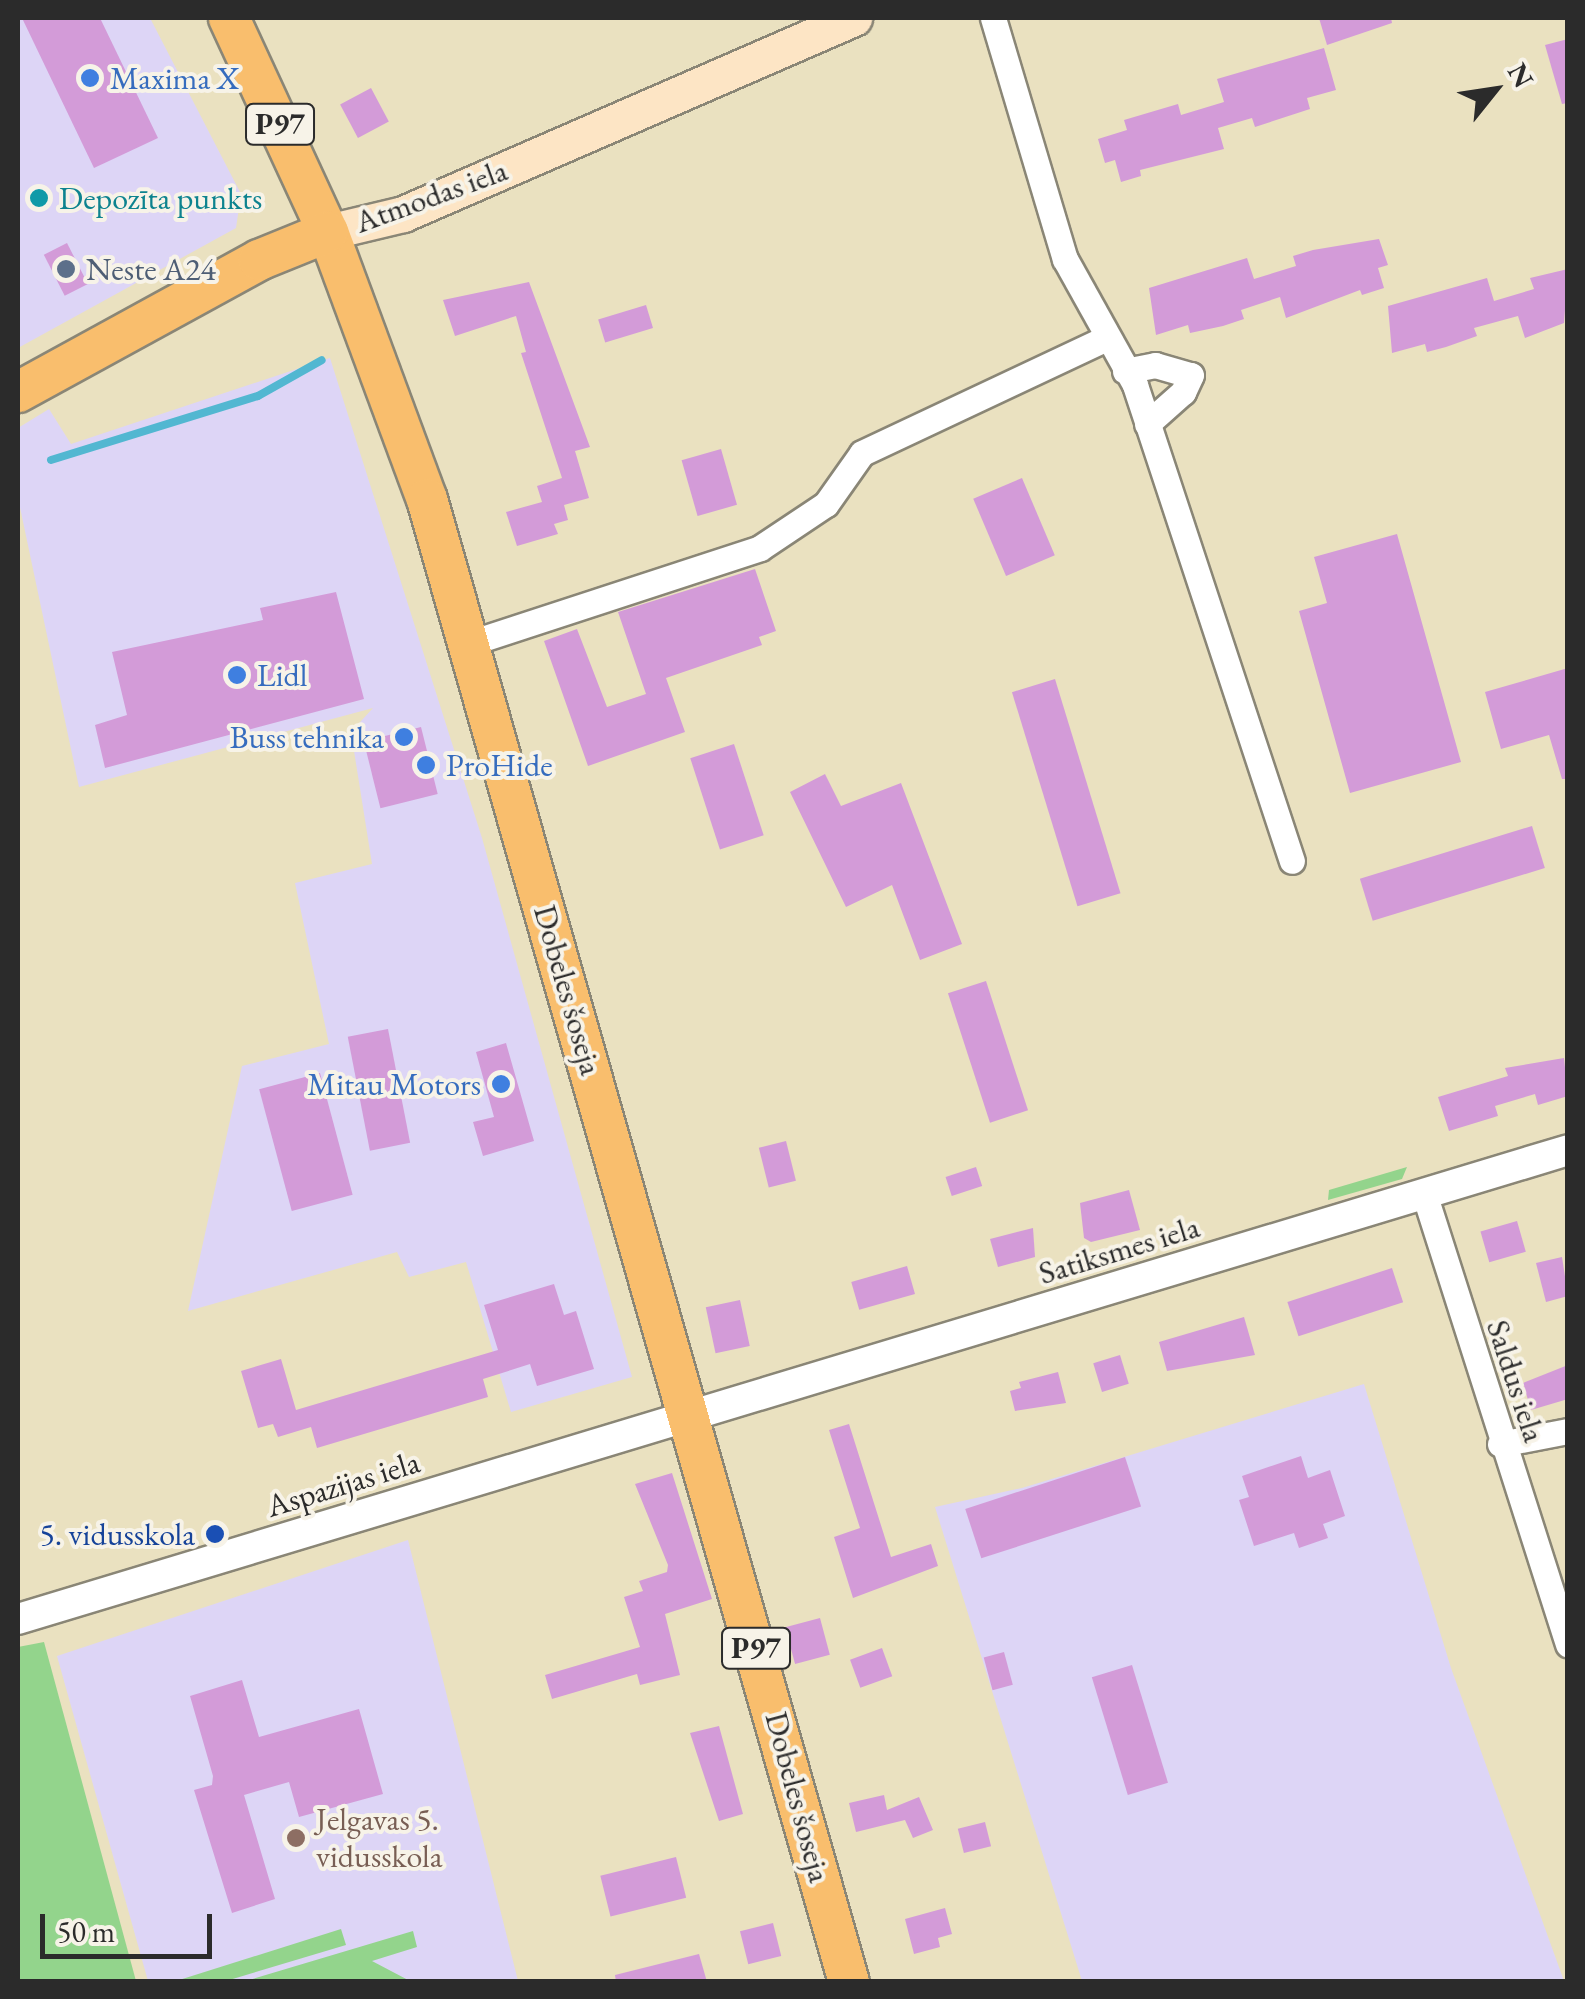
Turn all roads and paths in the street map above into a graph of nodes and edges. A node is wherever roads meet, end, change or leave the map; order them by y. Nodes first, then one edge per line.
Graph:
1 (229, 18) edge
2 (854, 18) edge
3 (993, 18) edge
4 (328, 232) junction
5 (1104, 338) junction
6 (1125, 371) junction
7 (18, 392) edge
8 (1147, 424) junction
9 (470, 643) junction
10 (1292, 860) dead end
11 (1568, 1150) edge
12 (1424, 1193) junction
13 (690, 1416) junction
14 (1568, 1432) edge
15 (1500, 1444) junction
16 (18, 1619) edge
17 (1568, 1645) edge
18 (849, 1982) edge

1 - 4 main road, Dobeles šoseja / P97
2 - 4 main road, Atmodas iela
3 - 5 street
4 - 7 main road, Atmodas iela
4 - 9 main road, Dobeles šoseja / P97
5 - 6 street
5 - 9 street
6 - 8 street
6 - 8 street
8 - 10 street
9 - 13 main road, Dobeles šoseja / P97
11 - 12 street, Satiksmes iela
12 - 13 street, Satiksmes iela
12 - 15 street, Saldus iela
13 - 16 street, Aspazijas iela
13 - 18 main road, Dobeles šoseja / P97
14 - 15 street
15 - 17 street, Saldus iela

